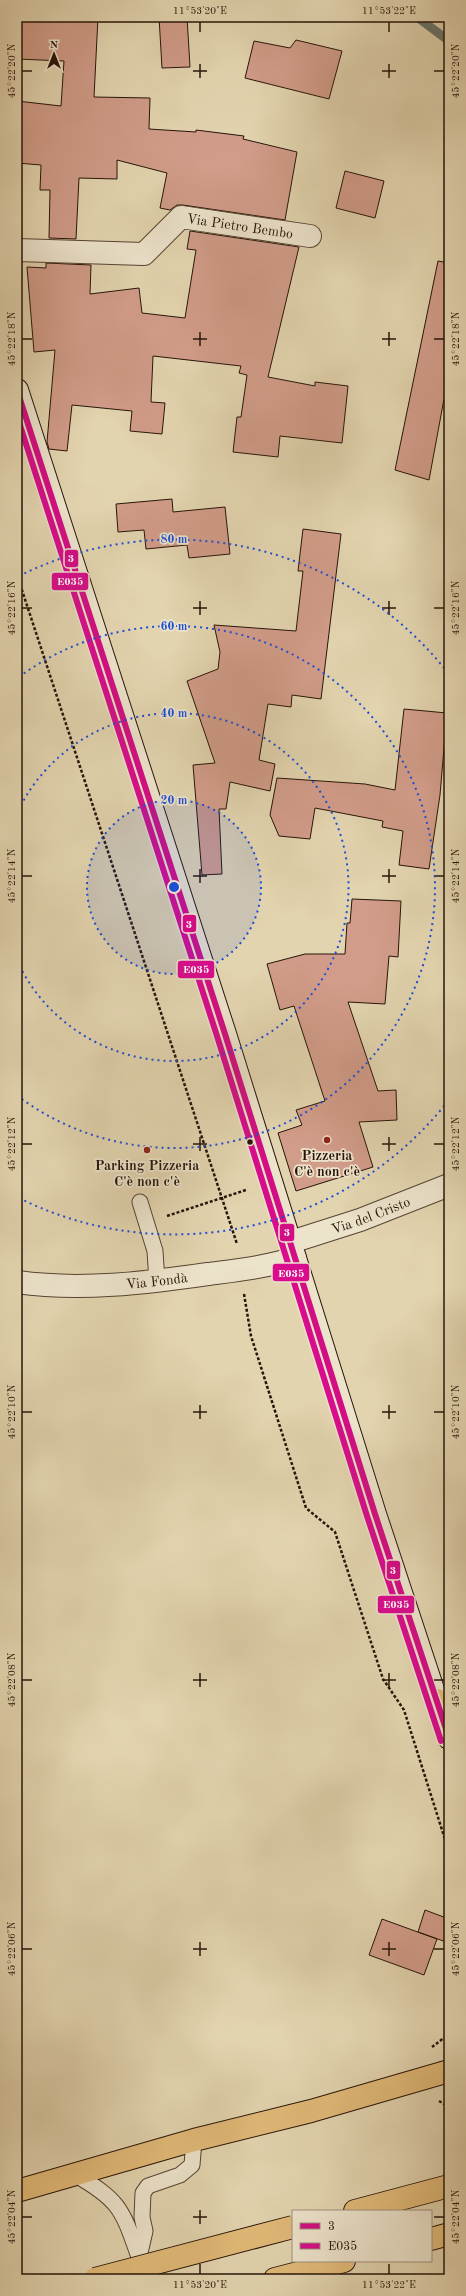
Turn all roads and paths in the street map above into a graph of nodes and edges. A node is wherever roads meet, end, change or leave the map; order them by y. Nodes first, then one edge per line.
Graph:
1 (310, 236) dead end
2 (17, 250) edge
3 (17, 390) edge
4 (17, 575) edge
5 (449, 1185) edge
6 (222, 1198) junction
7 (140, 1202) dead end
8 (146, 1223) junction
9 (237, 1248) dead end
10 (293, 1250) junction
11 (17, 1282) edge
12 (157, 1282) junction
13 (244, 1294) dead end
14 (437, 1700) junction
15 (449, 1720) edge
16 (449, 1738) edge
17 (449, 1852) edge
18 (449, 2034) edge
19 (430, 2049) dead end
20 (449, 2071) edge
21 (440, 2102) dead end
22 (449, 2107) edge
23 (194, 2140) junction
24 (74, 2174) junction
25 (449, 2186) edge
26 (17, 2191) edge
27 (359, 2210) edge
28 (292, 2227) edge
29 (449, 2234) edge
30 (432, 2239) edge
31 (139, 2257) junction
32 (340, 2262) edge
33 (95, 2279) edge
34 (144, 2279) edge
35 (275, 2279) edge

1 - 2 main road, Via Pietro Bembo
3 - 10 main road
4 - 6 path
5 - 10 main road, Via del Cristo
6 - 8 path
6 - 9 path
7 - 8 lane
8 - 12 lane
10 - 12 main road, Via Fondà
10 - 14 main road
11 - 12 main road, Via Fondà
13 - 17 path
14 - 15 highway
14 - 16 main road
18 - 19 path
20 - 23 highway
21 - 22 path
23 - 24 highway
23 - 31 lane
24 - 26 highway
24 - 31 lane
25 - 27 highway
28 - 33 highway, bridge
29 - 30 highway
31 - 34 lane
32 - 35 highway

